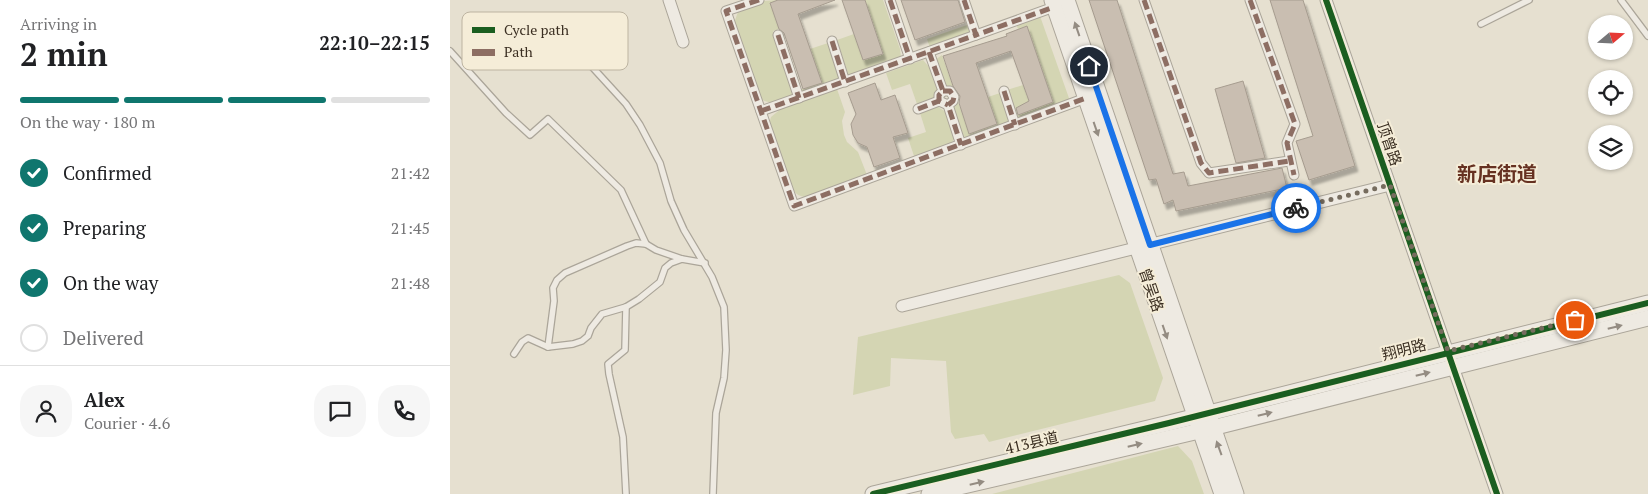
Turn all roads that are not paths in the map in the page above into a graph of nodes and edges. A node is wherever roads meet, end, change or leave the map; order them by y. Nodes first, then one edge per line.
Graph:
1 (669, 0) edge
2 (759, 0) edge
3 (890, 0) edge
4 (964, 0) edge
5 (1144, 0) edge
6 (1250, 0) edge
7 (1326, 0) edge
8 (1528, 0) edge
9 (1621, 0) edge
10 (1057, 2) edge
11 (1481, 24) dead end
12 (778, 35) dead end
13 (976, 35) junction
14 (1648, 36) edge
15 (683, 42) dead end
16 (832, 42) dead end
17 (450, 51) edge
18 (929, 52) junction
19 (910, 59) junction
20 (453, 60) edge
21 (462, 69) edge
22 (463, 70) edge
23 (595, 70) edge
24 (845, 82) junction
25 (943, 91) junction
26 (1004, 91) dead end
27 (799, 98) junction
28 (1086, 98) junction
29 (939, 101) junction
30 (948, 105) junction
31 (918, 109) dead end
32 (761, 111) junction
33 (1015, 125) junction
34 (961, 145) junction
35 (1289, 161) junction
36 (1294, 175) dead end
37 (1390, 185) junction
38 (646, 244) junction
39 (1144, 246) junction
40 (682, 259) junction
41 (705, 263) junction
42 (1648, 303) edge
43 (902, 306) dead end
44 (626, 307) junction
45 (1648, 318) edge
46 (548, 347) junction
47 (1448, 351) junction
48 (514, 354) dead end
49 (1452, 366) junction
50 (1201, 414) junction
51 (1207, 429) junction
52 (626, 494) edge
53 (713, 494) edge
54 (873, 494) edge
55 (930, 494) edge
56 (1222, 494) edge
57 (1236, 494) edge
58 (1497, 494) edge

1 - 15 street
2 - 32 street
3 - 19 street
4 - 13 street
5 - 35 street
6 - 35 street
7 - 37 street, 顶曾路
8 - 11 lane
9 - 14 lane
10 - 13 street
10 - 28 street, 曾吴路
39 -> 10 street, 曾吴路
12 - 27 street
13 - 18 street
16 - 24 street
17 - 20 lane
18 - 19 street
18 - 25 street
19 - 24 street
20 - 21 lane
22 - 38 lane
23 - 41 lane
24 - 27 street
25 - 29 street
25 - 30 street
26 - 33 street
27 - 32 street
28 - 33 street
28 -> 39 street, 曾吴路
29 - 30 street
29 - 31 street
30 - 34 street
32 - 34 street
33 - 34 street
35 - 36 street
37 - 39 street
37 - 47 street, 顶曾路
38 - 40 lane
38 - 46 lane
39 - 43 street
39 - 50 street, 曾吴路
40 - 41 lane
40 - 44 lane
41 - 53 lane
42 - 47 street, 翔明路
44 - 46 lane
44 - 52 lane
49 -> 45 street, 翔明路
46 - 48 lane
47 - 49 street, 顶曾路
47 - 50 street, 翔明路
51 -> 49 street, 翔明路
49 - 58 street, 顶曾路
50 - 51 street, 曾吴路
50 - 54 street, 413县道
55 -> 51 street, 413县道
51 - 56 street, 曾吴路
57 -> 51 street, 曾吴路

